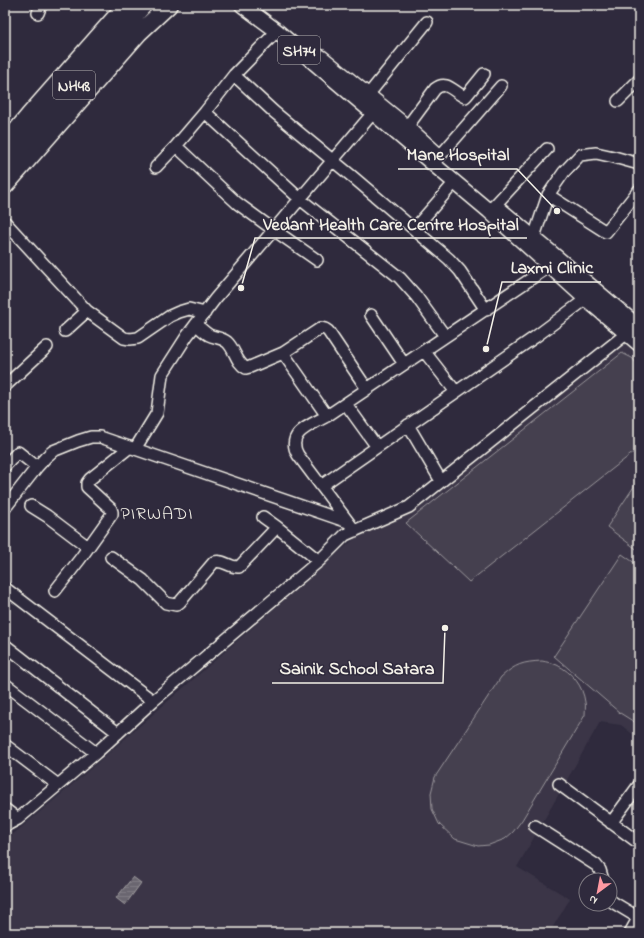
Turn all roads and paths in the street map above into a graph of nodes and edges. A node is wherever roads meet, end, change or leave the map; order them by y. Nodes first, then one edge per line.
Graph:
1 (113, 5) edge
2 (126, 5) edge
3 (144, 5) edge
4 (169, 5) edge
5 (242, 5) edge
6 (257, 5) edge
7 (427, 22) dead end
8 (276, 31) junction
9 (484, 74) dead end
10 (234, 76) junction
11 (639, 80) edge
12 (501, 86) dead end
13 (368, 95) junction
14 (618, 101) dead end
15 (376, 109) junction
16 (206, 112) junction
17 (407, 127) junction
18 (5, 129) edge
19 (5, 144) edge
20 (176, 146) junction
21 (547, 149) dead end
22 (439, 157) junction
23 (332, 160) junction
24 (639, 164) edge
25 (5, 166) edge
26 (156, 167) dead end
27 (455, 182) junction
28 (5, 186) edge
29 (639, 190) edge
30 (548, 195) junction
31 (300, 199) junction
32 (495, 205) junction
33 (5, 222) edge
34 (414, 229) junction
35 (274, 230) junction
36 (534, 238) junction
37 (317, 260) dead end
38 (550, 266) junction
39 (586, 299) junction
40 (486, 310) junction
41 (87, 311) junction
42 (205, 313) junction
43 (371, 315) dead end
44 (196, 324) junction
45 (639, 327) edge
46 (65, 331) dead end
47 (633, 332) edge
48 (445, 336) junction
49 (639, 344) edge
50 (47, 347) dead end
51 (424, 351) junction
52 (283, 353) junction
53 (404, 364) junction
54 (5, 386) edge
55 (367, 390) junction
56 (456, 392) junction
57 (346, 404) junction
58 (327, 416) junction
59 (408, 425) junction
60 (377, 447) junction
61 (133, 448) junction
62 (5, 466) edge
63 (37, 467) junction
64 (441, 481) junction
65 (321, 486) junction
66 (31, 506) dead end
67 (5, 508) edge
68 (263, 517) dead end
69 (352, 526) junction
70 (277, 527) junction
71 (88, 547) junction
72 (111, 556) dead end
73 (319, 561) junction
74 (5, 588) edge
75 (55, 591) dead end
76 (5, 645) edge
77 (5, 684) edge
78 (153, 701) junction
79 (118, 733) junction
80 (5, 745) edge
81 (96, 753) junction
82 (559, 784) dead end
83 (58, 785) junction
84 (639, 785) edge
85 (5, 809) edge
86 (18, 820) junction
87 (612, 822) junction
88 (5, 826) edge
89 (535, 826) dead end
90 (639, 843) edge
91 (601, 872) edge
92 (618, 905) edge
93 (639, 918) edge
94 (630, 933) edge

1 - 18 highway
2 - 19 highway, NH48
3 - 25 highway, NH48
4 - 28 highway
5 - 8 main road, SH74
6 - 13 main road, SH74
7 - 13 street
8 - 10 street
8 - 15 main road, SH74
9 - 17 street
10 - 16 street
10 - 23 street
11 - 14 street
12 - 22 street
13 - 15 main road, SH74
15 - 17 main road, SH74
15 - 23 street
15 - 27 main road, SH74
16 - 20 street
16 - 31 street
17 - 22 main road, SH74
20 - 26 street
20 - 35 street
21 - 32 street
22 - 32 main road, SH74
23 - 31 street
23 - 34 street
24 - 30 street
27 - 34 street
27 - 38 main road, SH74
29 - 30 street
30 - 36 street
31 - 35 street
31 - 48 street
32 - 36 main road, SH74
33 - 41 street
34 - 40 street
35 - 37 street
35 - 42 street
36 - 45 main road, SH74
38 - 39 main road, SH74
38 - 40 street
39 - 47 main road, SH74
39 - 56 street
40 - 48 street
41 - 42 street
41 - 46 street
42 - 44 street
43 - 53 street
44 - 52 street
44 - 61 street
47 - 49 main road, SH74
47 - 64 street
48 - 51 street
50 - 54 street
51 - 53 street
51 - 56 street
52 - 55 street
52 - 58 street
53 - 55 street
55 - 57 street
56 - 59 street
57 - 58 street
57 - 60 street
58 - 65 street
59 - 60 street
59 - 64 street
60 - 65 street
61 - 63 street
61 - 69 street
61 - 71 street
62 - 63 street
63 - 67 street
64 - 69 street
65 - 69 street
66 - 71 street
68 - 70 street
69 - 73 street
70 - 72 street
70 - 73 street
71 - 75 street
73 - 78 street
74 - 78 street
76 - 79 street
77 - 81 street
78 - 79 street
79 - 81 street
80 - 83 street
81 - 83 street
82 - 87 street
83 - 86 street
84 - 87 street
85 - 86 street
86 - 88 street
87 - 90 street
89 - 91 street
92 - 93 street
93 - 94 street

